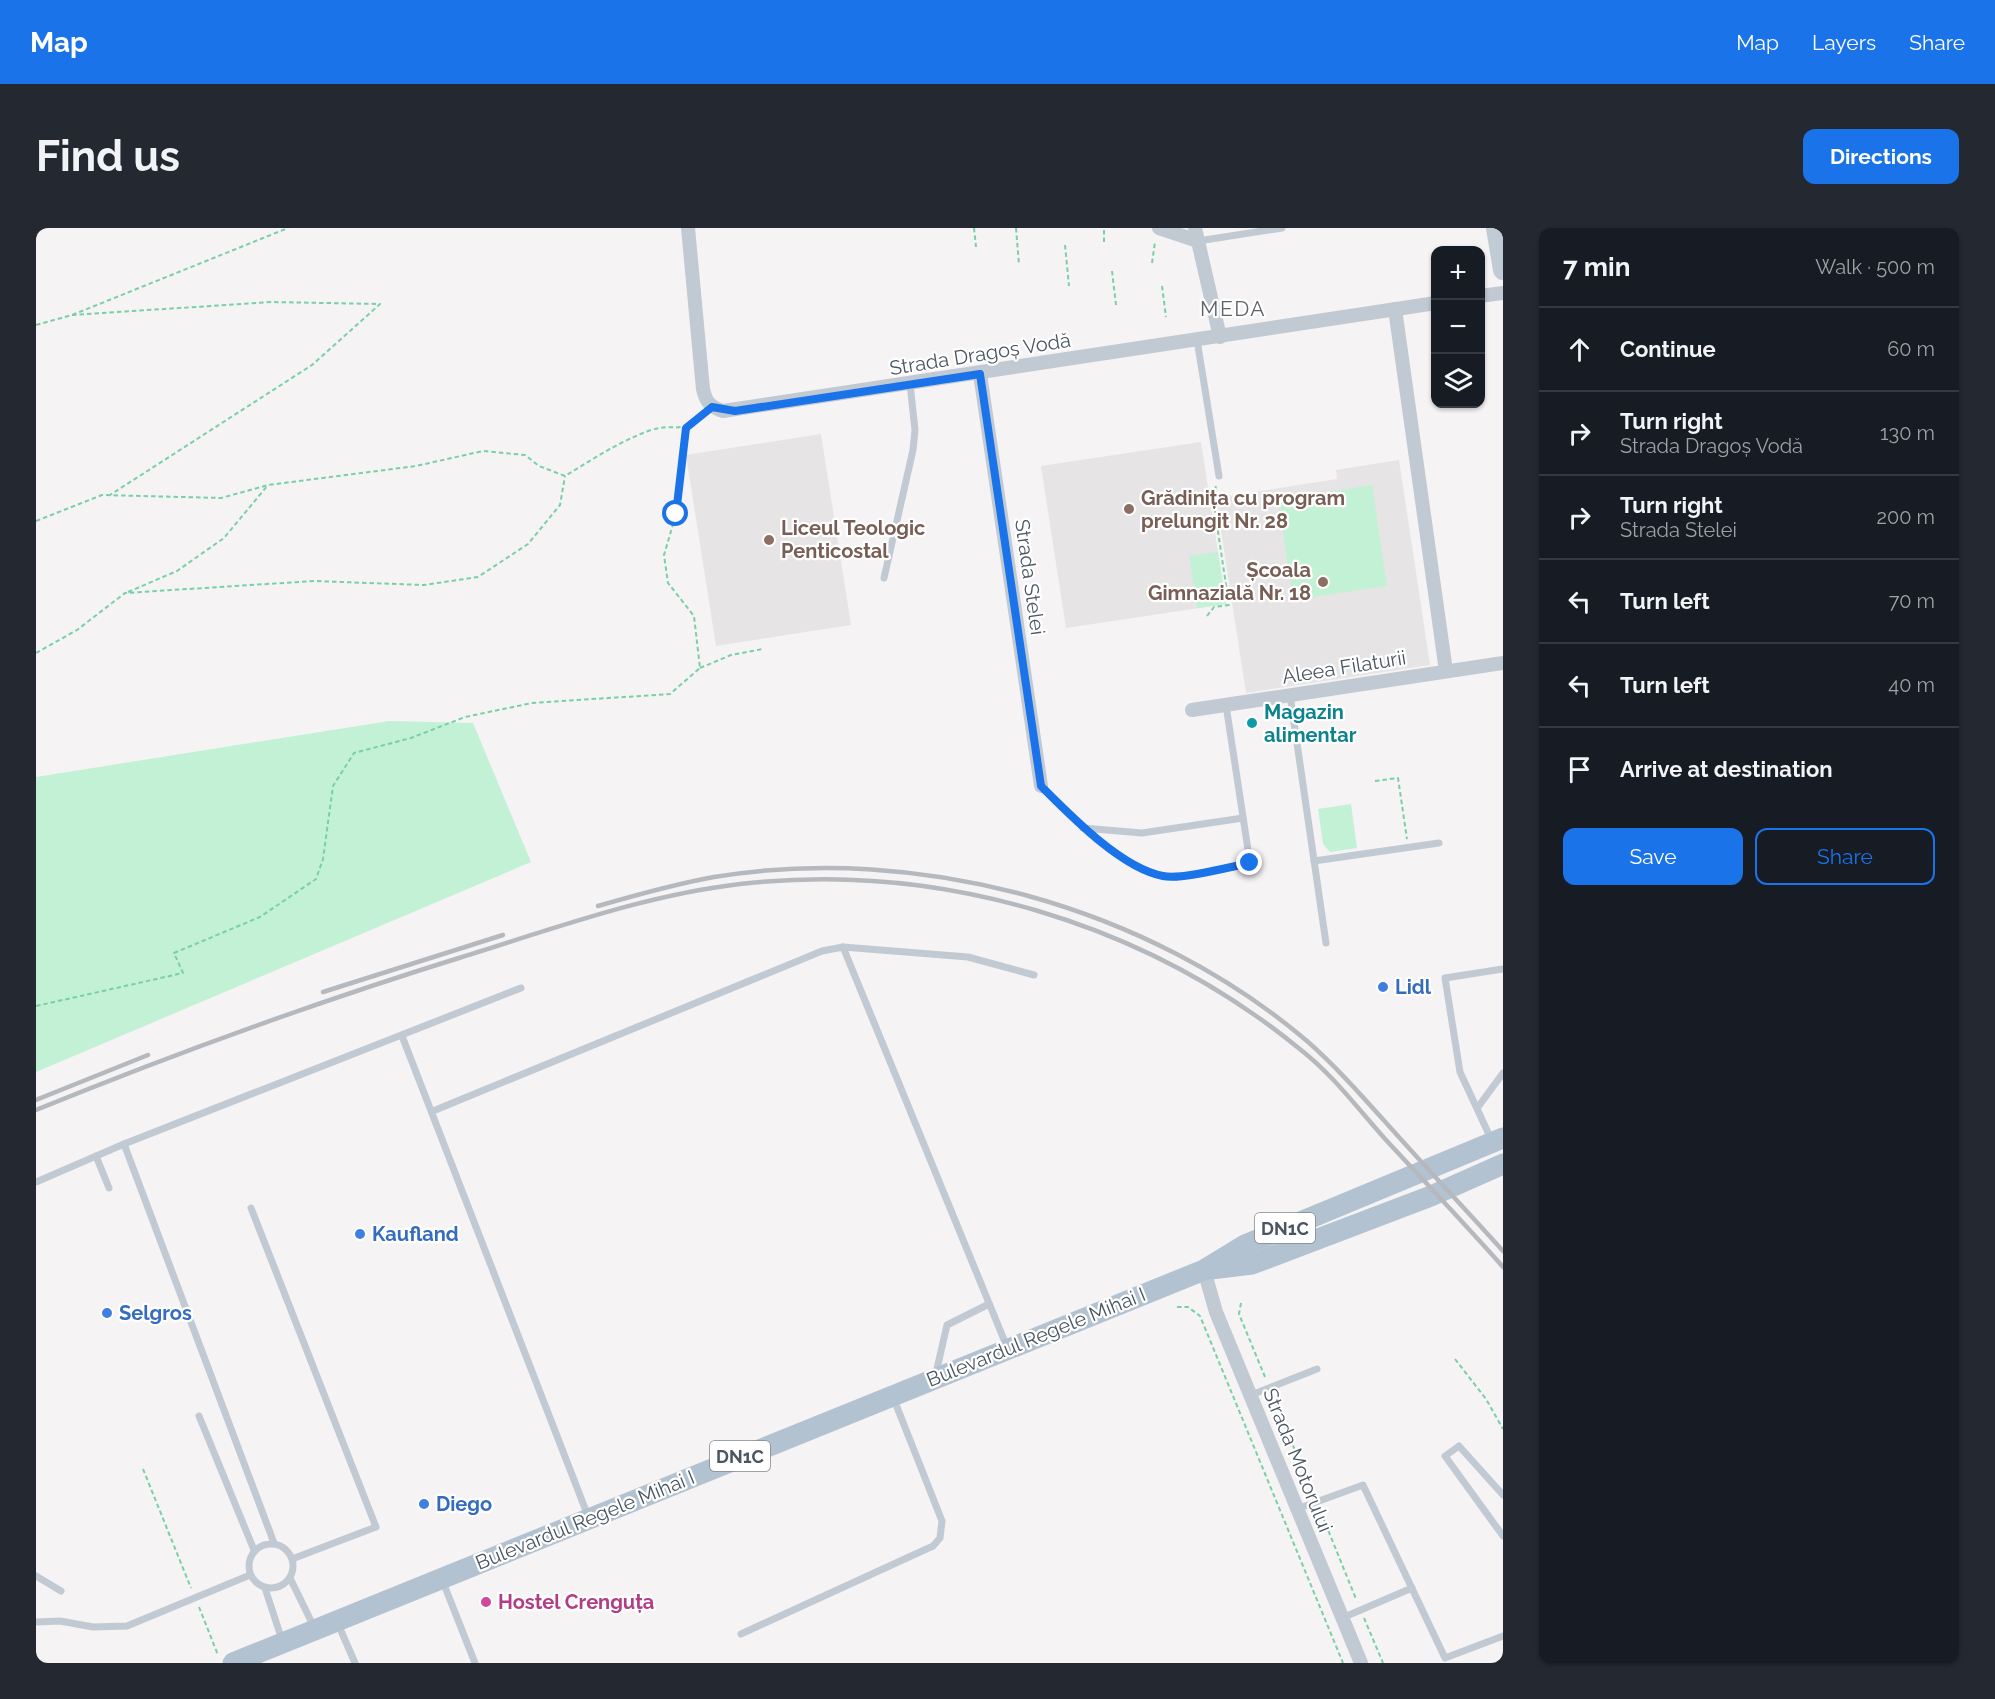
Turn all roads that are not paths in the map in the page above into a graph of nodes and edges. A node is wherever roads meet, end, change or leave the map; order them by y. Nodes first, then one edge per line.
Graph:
1 (688, 228) edge
2 (1160, 228) edge
3 (1282, 228) edge
4 (1496, 228) edge
5 (1197, 235) edge
6 (1503, 270) edge
7 (1503, 293) edge
8 (1485, 295) edge
9 (1431, 304) edge
10 (1395, 309) junction
11 (1220, 336) junction
12 (1197, 340) junction
13 (980, 374) junction
14 (910, 384) junction
15 (1219, 476) road end
16 (884, 578) dead end
17 (1503, 663) edge
18 (1446, 671) junction
19 (1290, 695) junction
20 (1226, 705) junction
21 (1192, 710) dead end
22 (1041, 786) joint
23 (1243, 818) junction
24 (1083, 828) junction
25 (1439, 843) dead end
26 (1314, 861) junction
27 (1326, 943) dead end
28 (843, 947) junction
29 (1503, 969) edge
30 (1034, 975) dead end
31 (521, 988) dead end
32 (402, 1036) junction
33 (1503, 1073) edge
34 (1478, 1107) junction
35 (433, 1111) junction
36 (1498, 1141) edge
37 (124, 1144) junction
38 (96, 1156) junction
39 (1503, 1164) edge
40 (36, 1182) edge
41 (109, 1188) dead end
42 (251, 1208) dead end
43 (1204, 1270) junction
44 (989, 1304) junction
45 (1007, 1348) junction
46 (1317, 1369) dead end
47 (935, 1378) junction
48 (892, 1395) junction
49 (1251, 1395) junction
50 (199, 1416) dead end
51 (1503, 1495) edge
52 (1298, 1509) junction
53 (588, 1518) junction
54 (1503, 1536) edge
55 (274, 1543) junction
56 (254, 1550) junction
57 (292, 1559) junction
58 (250, 1575) junction
59 (36, 1576) edge
60 (290, 1578) junction
61 (441, 1578) junction
62 (265, 1588) junction
63 (1412, 1588) junction
64 (61, 1591) dead end
65 (1342, 1618) junction
66 (337, 1621) junction
67 (36, 1622) edge
68 (315, 1630) junction
69 (741, 1634) dead end
70 (1503, 1636) edge
71 (283, 1643) junction
72 (226, 1660) edge
73 (355, 1663) edge
74 (475, 1663) edge
75 (1361, 1663) edge

1 - 14 street, Strada Dragoș Vodă
2 - 5 street
3 - 5 lane
4 - 6 main road
5 - 11 street
7 - 8 street
9 - 10 street, Strada Dragoș Vodă
10 - 11 street, Strada Dragoș Vodă
10 - 18 street
11 - 12 street, Strada Dragoș Vodă
12 - 13 street, Strada Dragoș Vodă
12 - 15 lane
13 - 14 street, Strada Dragoș Vodă
13 - 22 street, Strada Stelei
14 - 16 lane
17 - 18 street, Aleea Filaturii
18 - 19 street, Aleea Filaturii
19 - 20 street, Aleea Filaturii
19 - 26 lane
20 - 21 street, Aleea Filaturii
20 - 23 lane
22 - 24 lane
23 - 24 lane
23 - 24 lane
25 - 26 lane
26 - 27 lane
28 - 30 lane
28 - 35 lane
28 - 44 lane
29 - 34 lane
31 - 32 lane
32 - 35 lane
32 - 37 lane
33 - 34 lane
34 - 36 lane
35 - 53 lane
36 - 43 main road, Bulevardul Regele Mihai I / DN1C
37 - 38 lane
37 - 55 lane
38 - 40 lane
38 - 41 lane
39 - 43 main road, Bulevardul Regele Mihai I / DN1C
42 - 57 lane
43 - 45 main road, Bulevardul Regele Mihai I / DN1C
43 - 49 street, Strada Motorului
44 - 45 lane
44 - 47 lane
45 - 47 main road, Bulevardul Regele Mihai I / DN1C
46 - 49 lane
47 - 48 main road, Bulevardul Regele Mihai I / DN1C
48 - 53 main road, Bulevardul Regele Mihai I / DN1C
48 - 69 lane
49 - 52 street, Strada Motorului
50 - 56 lane
51 - 54 lane
52 - 63 lane
52 - 65 street, Strada Motorului
53 - 61 main road, Bulevardul Regele Mihai I / DN1C
55 - 56 lane
55 - 57 lane
56 - 58 lane
57 - 60 lane
58 - 62 lane
58 - 67 lane
59 - 64 lane
60 - 62 lane
60 - 68 lane
61 - 66 main road, Bulevardul Regele Mihai I / DN1C
61 - 74 lane
62 - 71 lane
63 - 65 lane
63 - 70 lane
65 - 75 street, Strada Motorului
66 - 68 main road, Bulevardul Regele Mihai I / DN1C
66 - 73 lane
68 - 71 main road, Bulevardul Regele Mihai I / DN1C
71 - 72 main road, Bulevardul Regele Mihai I / DN1C

